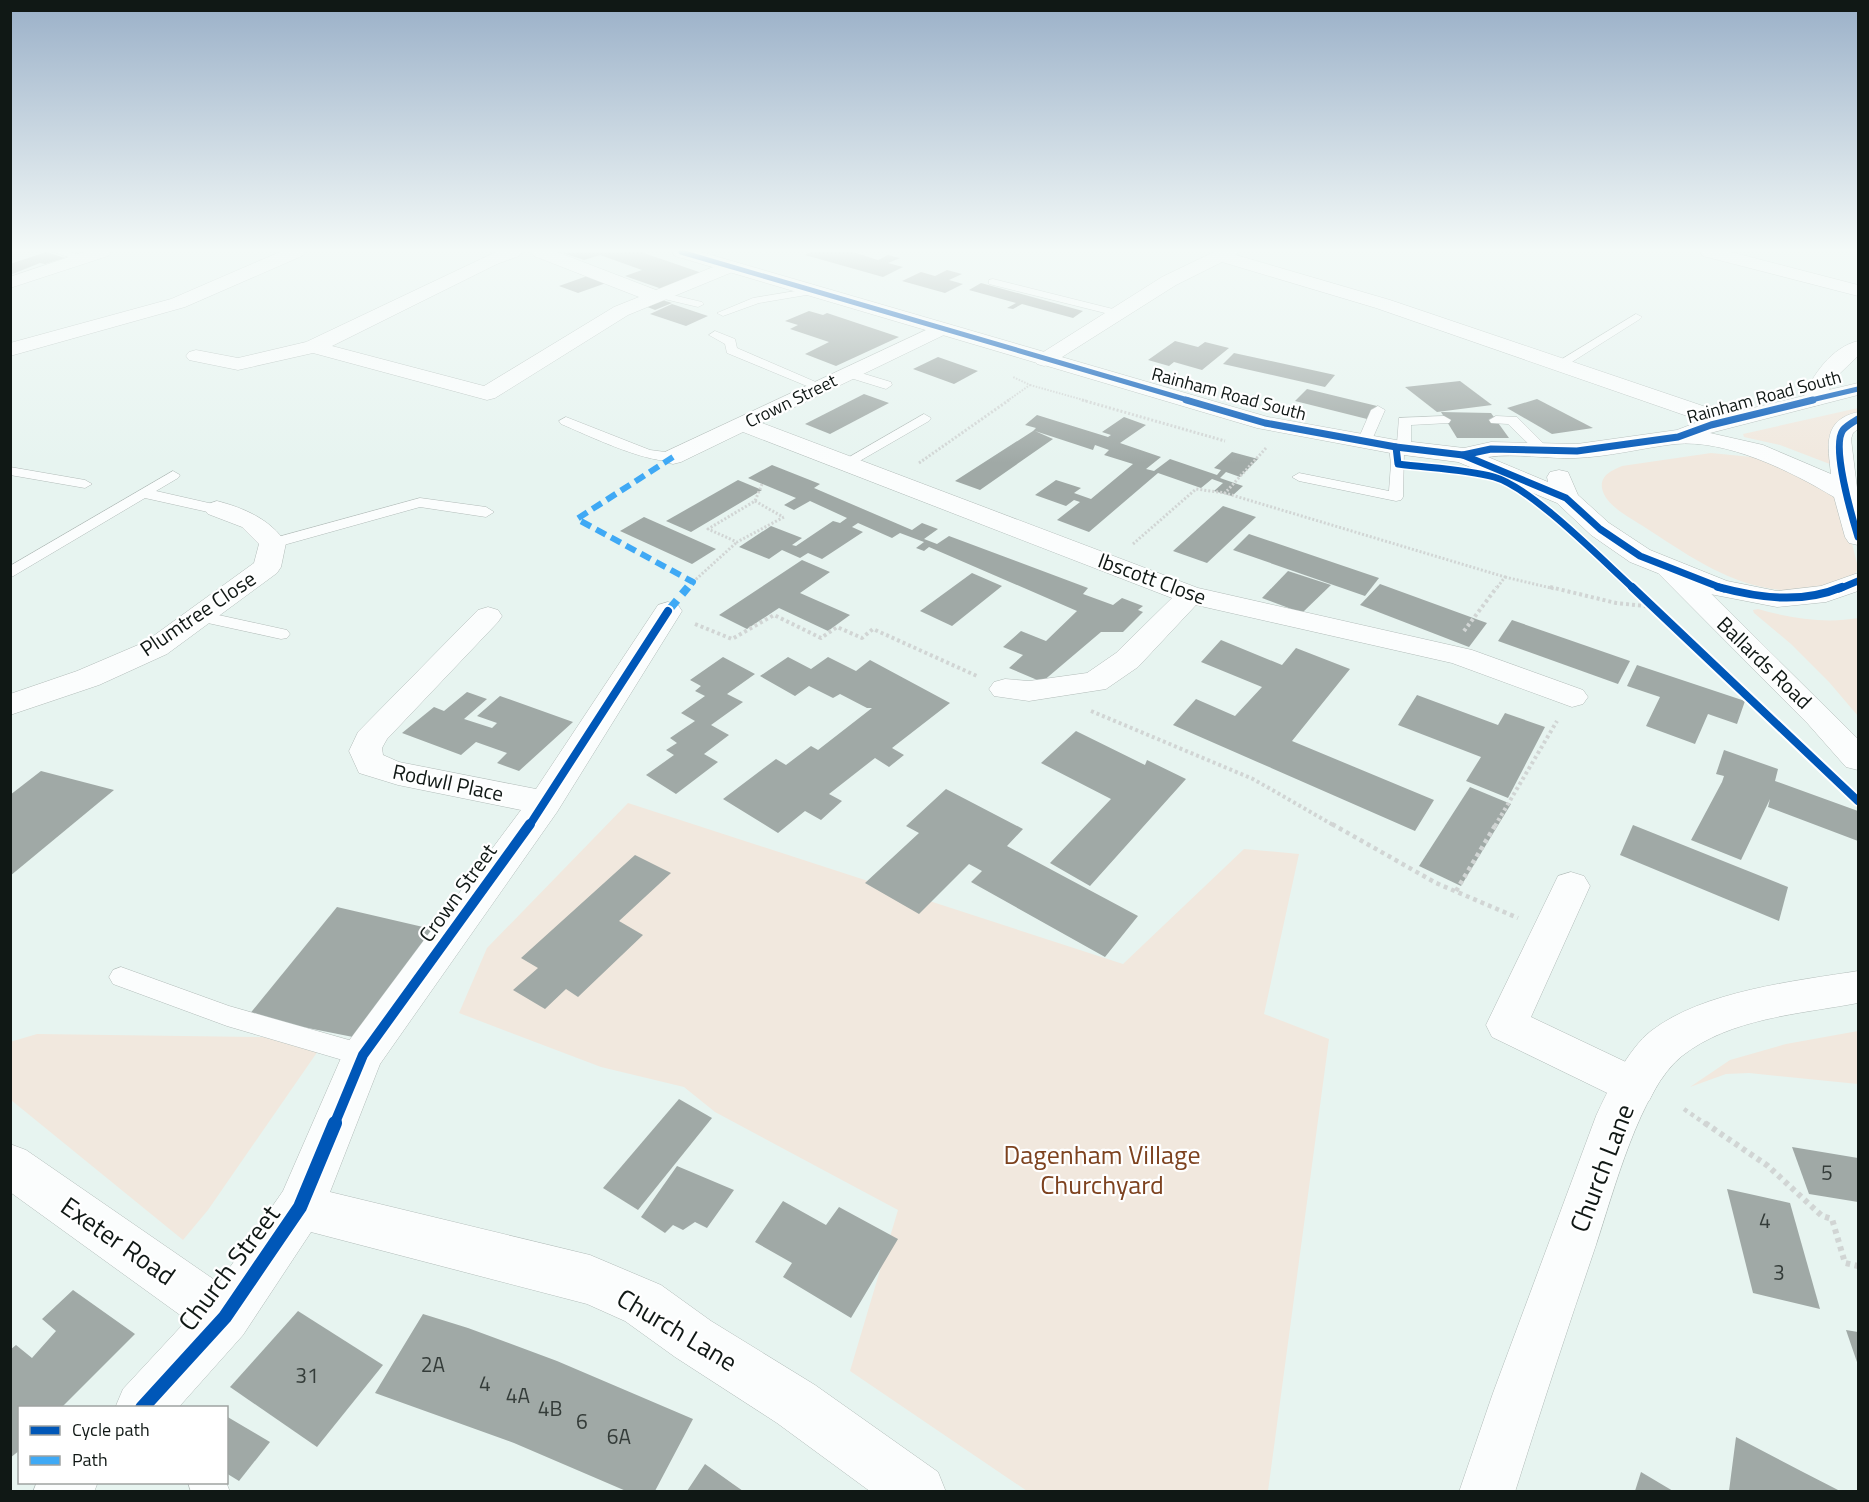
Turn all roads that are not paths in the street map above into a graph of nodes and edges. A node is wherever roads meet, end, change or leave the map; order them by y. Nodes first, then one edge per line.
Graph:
1 (110, 322) edge
2 (364, 322) edge
3 (603, 322) edge
4 (918, 322) edge
5 (1103, 322) edge
6 (1436, 322) edge
7 (1628, 322) edge
8 (941, 329) junction
9 (715, 335) dead end
10 (313, 347) junction
11 (1858, 347) edge
12 (10, 350) edge
13 (196, 356) dead end
14 (1044, 360) junction
15 (1560, 364) junction
16 (848, 373) junction
17 (886, 385) dead end
18 (819, 387) junction
19 (1858, 390) edge
20 (1815, 399) junction
21 (1378, 410) dead end
22 (1698, 412) dead end
23 (924, 418) dead end
24 (1858, 419) edge
25 (1444, 420) dead end
26 (1496, 420) dead end
27 (566, 421) dead end
28 (743, 424) junction
29 (1678, 437) junction
30 (1364, 442) junction
31 (1400, 448) junction
32 (1542, 449) junction
33 (1577, 451) junction
34 (1463, 455) junction
35 (673, 457) joint
36 (846, 463) junction
37 (10, 471) edge
38 (173, 475) dead end
39 (1299, 477) dead end
40 (85, 484) dead end
41 (143, 493) junction
42 (1845, 493) junction
43 (1566, 498) junction
44 (218, 509) joint
45 (486, 512) dead end
46 (1858, 537) edge
47 (273, 543) junction
48 (1669, 568) junction
49 (10, 573) edge
50 (1858, 581) edge
51 (1190, 595) junction
52 (665, 615) road end
53 (200, 616) junction
54 (488, 616) dead end
55 (281, 634) dead end
56 (1005, 689) road end
57 (1572, 697) road end
58 (10, 705) edge
59 (1858, 759) edge
60 (545, 803) junction
61 (1571, 886) dead end
62 (121, 977) dead end
63 (1858, 987) edge
64 (363, 1055) junction
65 (1634, 1087) junction
66 (10, 1165) edge
67 (300, 1207) junction
68 (225, 1317) junction
69 (143, 1406) edge
70 (918, 1491) edge
71 (1487, 1491) edge

1 - 12 street
2 - 10 street
3 - 10 street
4 - 8 street, Rainham Road South
5 - 14 street
6 - 15 street
7 - 15 lane
8 - 14 street, Rainham Road South
8 - 16 street, Crown Street
9 - 18 lane
10 - 13 street
11 - 20 street
14 - 30 street, Rainham Road South
15 - 22 street
16 - 17 lane
16 - 18 street, Crown Street
18 - 28 street, Crown Street
19 - 20 street, Rainham Road South
20 - 29 street, Rainham Road South
21 - 30 lane
23 - 36 lane
24 - 42 street
25 - 31 lane
26 - 32 lane
27 - 35 lane
28 - 35 street, Crown Street
28 - 36 street, Ibscott Close
29 - 33 street, Rainham Road South
29 - 42 street
30 - 31 street, Rainham Road South
31 - 34 street, Rainham Road South
31 - 39 lane
32 - 33 street, Rainham Road South
32 - 34 street, Rainham Road South
33 - 43 street
34 - 43 street, Rainham Road South
36 - 51 street, Ibscott Close
37 - 40 lane
38 - 41 lane
41 - 44 lane
41 - 49 lane
42 - 46 street
43 - 48 street, Rainham Road South
44 - 47 street
45 - 47 lane
47 - 53 street, Plumtree Close
48 - 50 street, Rainham Road South
48 - 59 street, Ballards Road
51 - 56 street
51 - 57 street, Ibscott Close
52 - 60 street, Crown Street
53 - 55 lane
53 - 58 street, Plumtree Close
54 - 60 street, Rodwll Place
60 - 64 street, Crown Street
61 - 65 street
62 - 64 lane
63 - 65 street, Church Lane
64 - 67 street, Crown Street
65 - 71 street, Church Lane
66 - 68 street, Exeter Road
67 - 68 street, Church Street
67 - 70 street, Church Lane
68 - 69 street, Church Street

